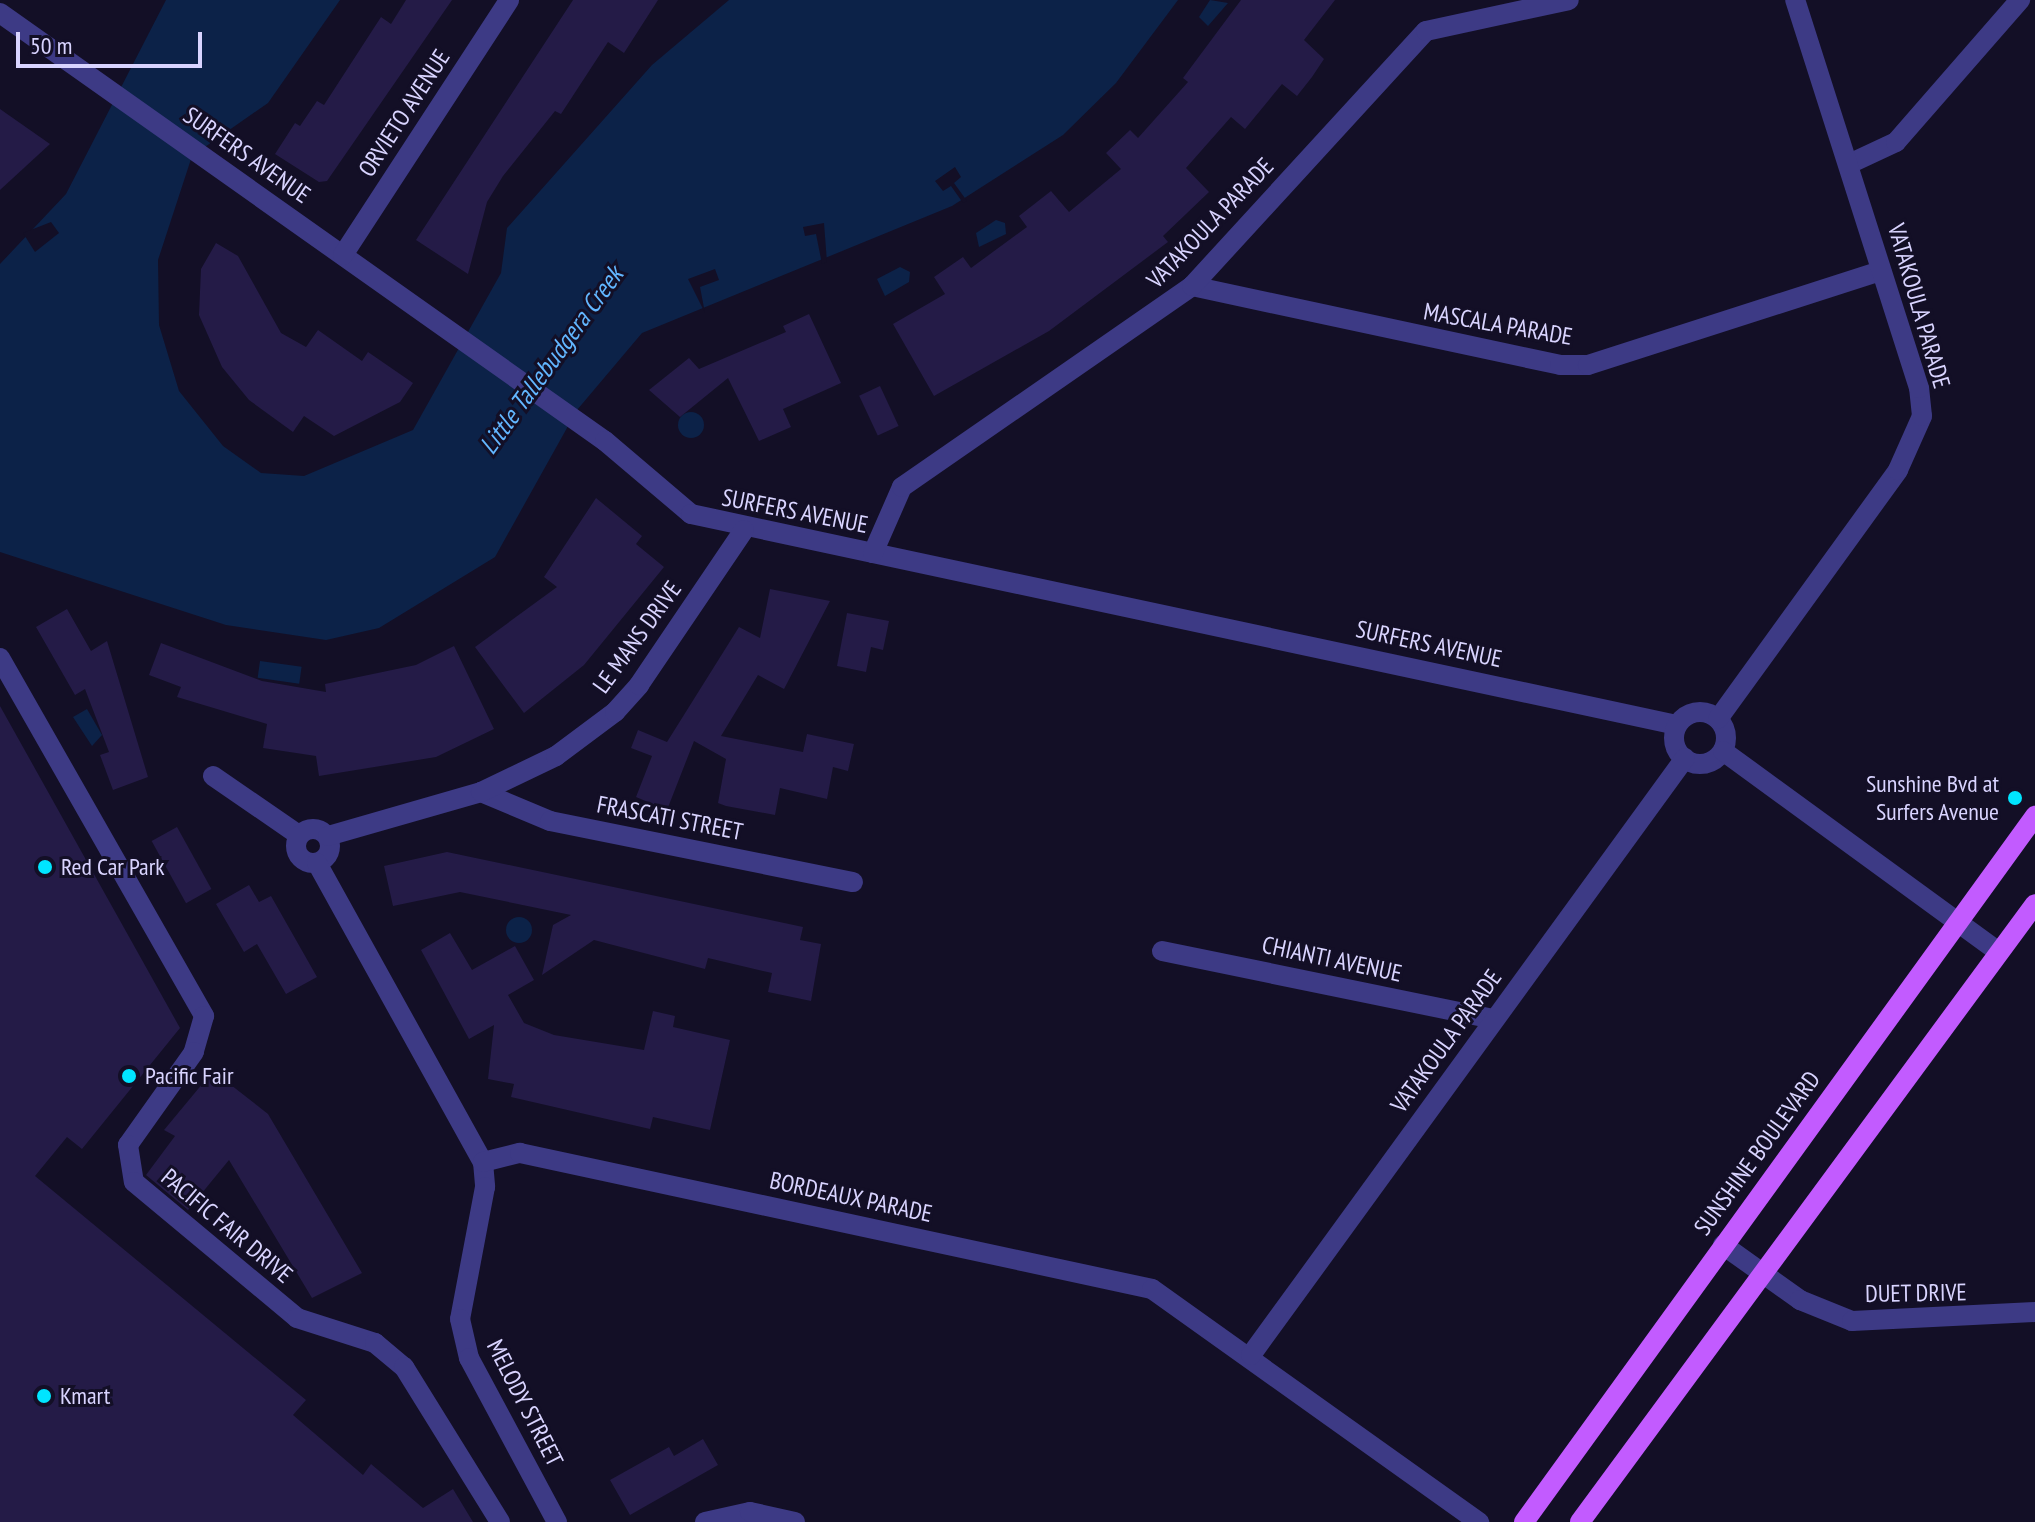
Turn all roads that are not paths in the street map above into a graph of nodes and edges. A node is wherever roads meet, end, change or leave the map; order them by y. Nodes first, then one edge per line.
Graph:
1 (509, 0) edge
2 (1569, 0) edge
3 (1795, 0) edge
4 (2020, 0) edge
5 (1479, 8) edge
6 (0, 13) edge
7 (1849, 164) junction
8 (343, 255) junction
9 (1881, 271) junction
10 (1192, 286) junction
11 (744, 530) junction
12 (873, 553) junction
13 (0, 658) edge
14 (1718, 719) junction
15 (1677, 725) junction
16 (1723, 751) junction
17 (1685, 758) junction
18 (213, 776) dead end
19 (481, 792) junction
20 (2035, 816) edge
21 (299, 835) junction
22 (328, 836) junction
23 (317, 863) junction
24 (853, 882) dead end
25 (2035, 904) edge
26 (1957, 920) junction
27 (1162, 951) dead end
28 (1999, 952) junction
29 (1492, 1019) junction
30 (483, 1162) junction
31 (1723, 1245) junction
32 (1760, 1272) junction
33 (2035, 1312) edge
34 (1251, 1355) junction
35 (500, 1522) edge
36 (557, 1522) edge
37 (705, 1522) edge
38 (795, 1522) edge
39 (1479, 1522) edge
40 (1524, 1522) edge
41 (1580, 1522) edge

1 - 8 street, ORVIETO AVENUE
2 - 5 street, VATAKOULA PARADE
3 - 7 street, VATAKOULA PARADE
4 - 7 street
5 - 10 street, VATAKOULA PARADE
6 - 8 street, SURFERS AVENUE
7 - 9 street, VATAKOULA PARADE
8 - 11 street, SURFERS AVENUE
9 - 10 street, MASCALA PARADE
9 - 14 street, VATAKOULA PARADE
10 - 12 street, VATAKOULA PARADE
11 - 12 street, SURFERS AVENUE
11 - 19 street, LE MANS DRIVE
12 - 15 street, SURFERS AVENUE
13 - 35 street, PACIFIC FAIR DRIVE
14 - 15 street
14 - 16 street
15 - 17 street
16 - 17 street
16 - 26 street
17 - 29 street, VATAKOULA PARADE
18 - 21 street
19 - 22 street, LE MANS DRIVE
19 - 24 street, FRASCATI STREET
20 - 26 main road, SUNSHINE BOULEVARD
21 - 22 street
21 - 23 street
22 - 23 street
23 - 30 street
25 - 28 main road
26 - 28 street
26 - 31 main road, SUNSHINE BOULEVARD
27 - 29 street, CHIANTI AVENUE
28 - 32 main road
29 - 34 street, VATAKOULA PARADE
30 - 34 street, BORDEAUX PARADE
30 - 36 street, MELODY STREET
31 - 32 street, DUET DRIVE
31 - 40 main road, SUNSHINE BOULEVARD
32 - 33 street, DUET DRIVE
32 - 41 main road
34 - 39 street, BORDEAUX PARADE
37 - 38 street

